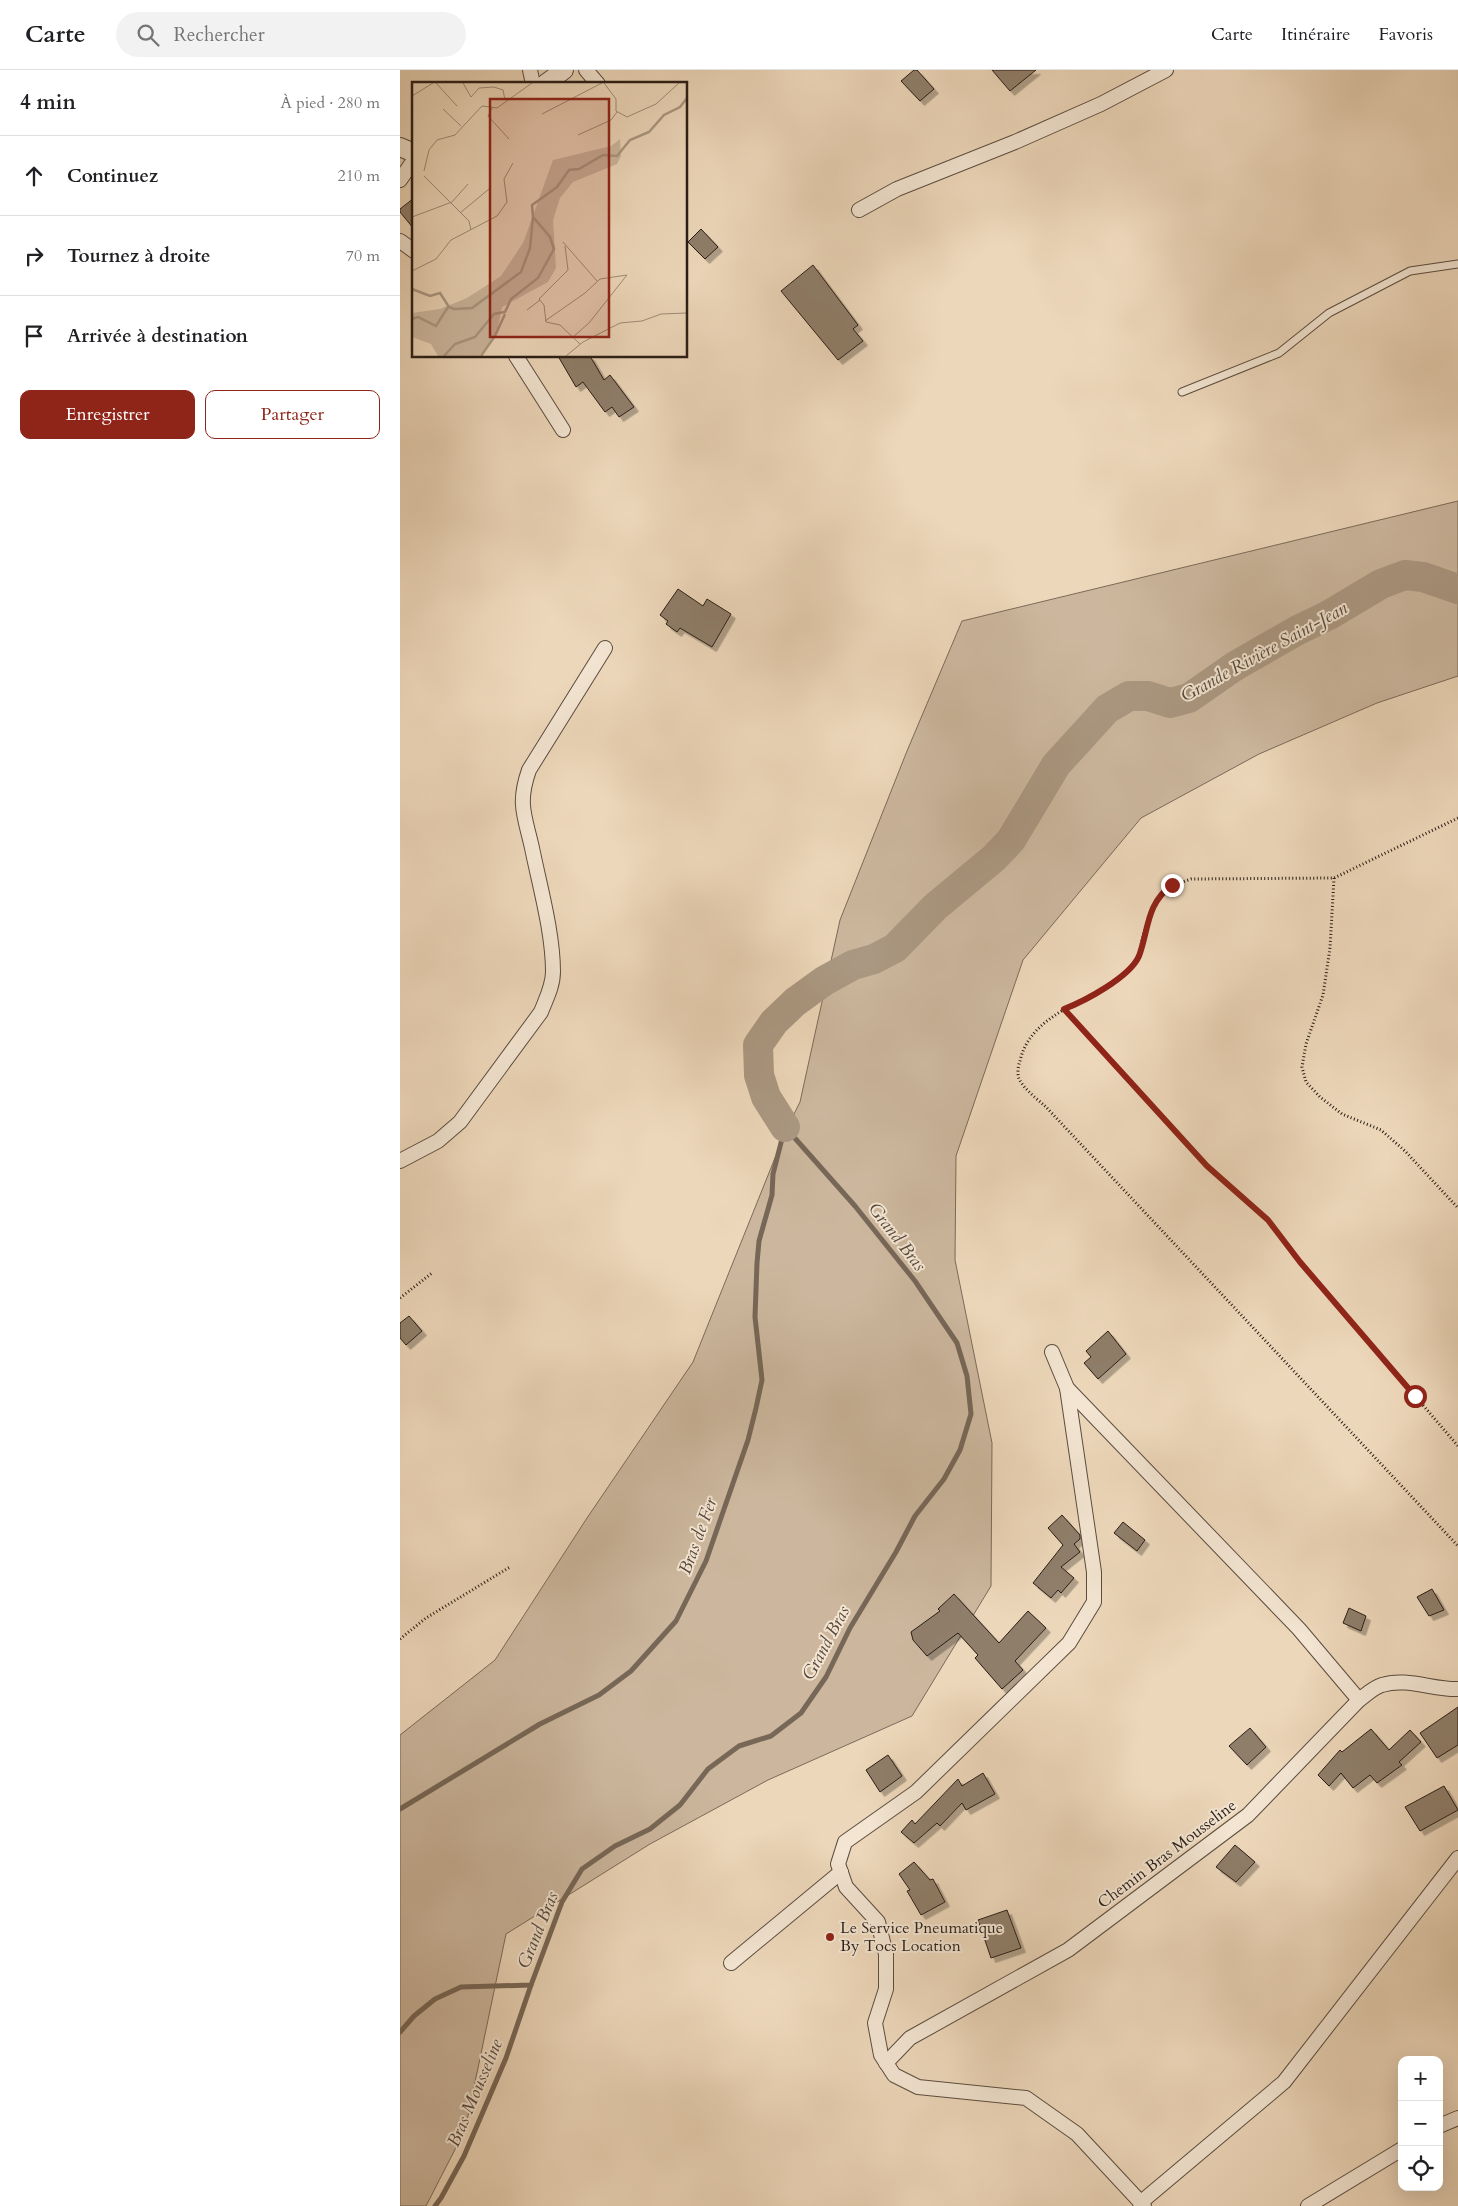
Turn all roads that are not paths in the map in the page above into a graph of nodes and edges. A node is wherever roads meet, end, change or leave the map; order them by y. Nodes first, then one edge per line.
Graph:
1 (564, 70) edge
2 (586, 70) edge
3 (1166, 70) edge
4 (548, 82) edge
5 (596, 82) edge
6 (400, 147) edge
7 (412, 152) edge
8 (412, 163) edge
9 (400, 180) edge
10 (859, 210) dead end
11 (400, 241) edge
12 (412, 250) edge
13 (1458, 264) edge
14 (517, 358) edge
15 (1182, 392) dead end
16 (563, 430) dead end
17 (605, 648) dead end
18 (400, 1161) edge
19 (1052, 1352) dead end
20 (1067, 1388) junction
21 (1458, 1689) edge
22 (1359, 1700) junction
23 (1458, 1858) edge
24 (841, 1872) junction
25 (731, 1963) dead end
26 (886, 2063) junction
27 (1458, 2118) edge
28 (1443, 2124) edge
29 (1398, 2151) edge
30 (1142, 2204) edge
31 (1308, 2206) edge

1 - 4 street
2 - 5 street
3 - 10 street
6 - 7 street
8 - 9 street
11 - 12 street
13 - 15 lane
14 - 16 street
17 - 18 street
19 - 20 street
20 - 22 street
20 - 24 street
21 - 22 street, Chemin Bras Mousseline
22 - 26 street, Chemin Bras Mousseline
23 - 30 street
24 - 25 street
24 - 26 street
26 - 30 street
27 - 28 street
29 - 31 street

